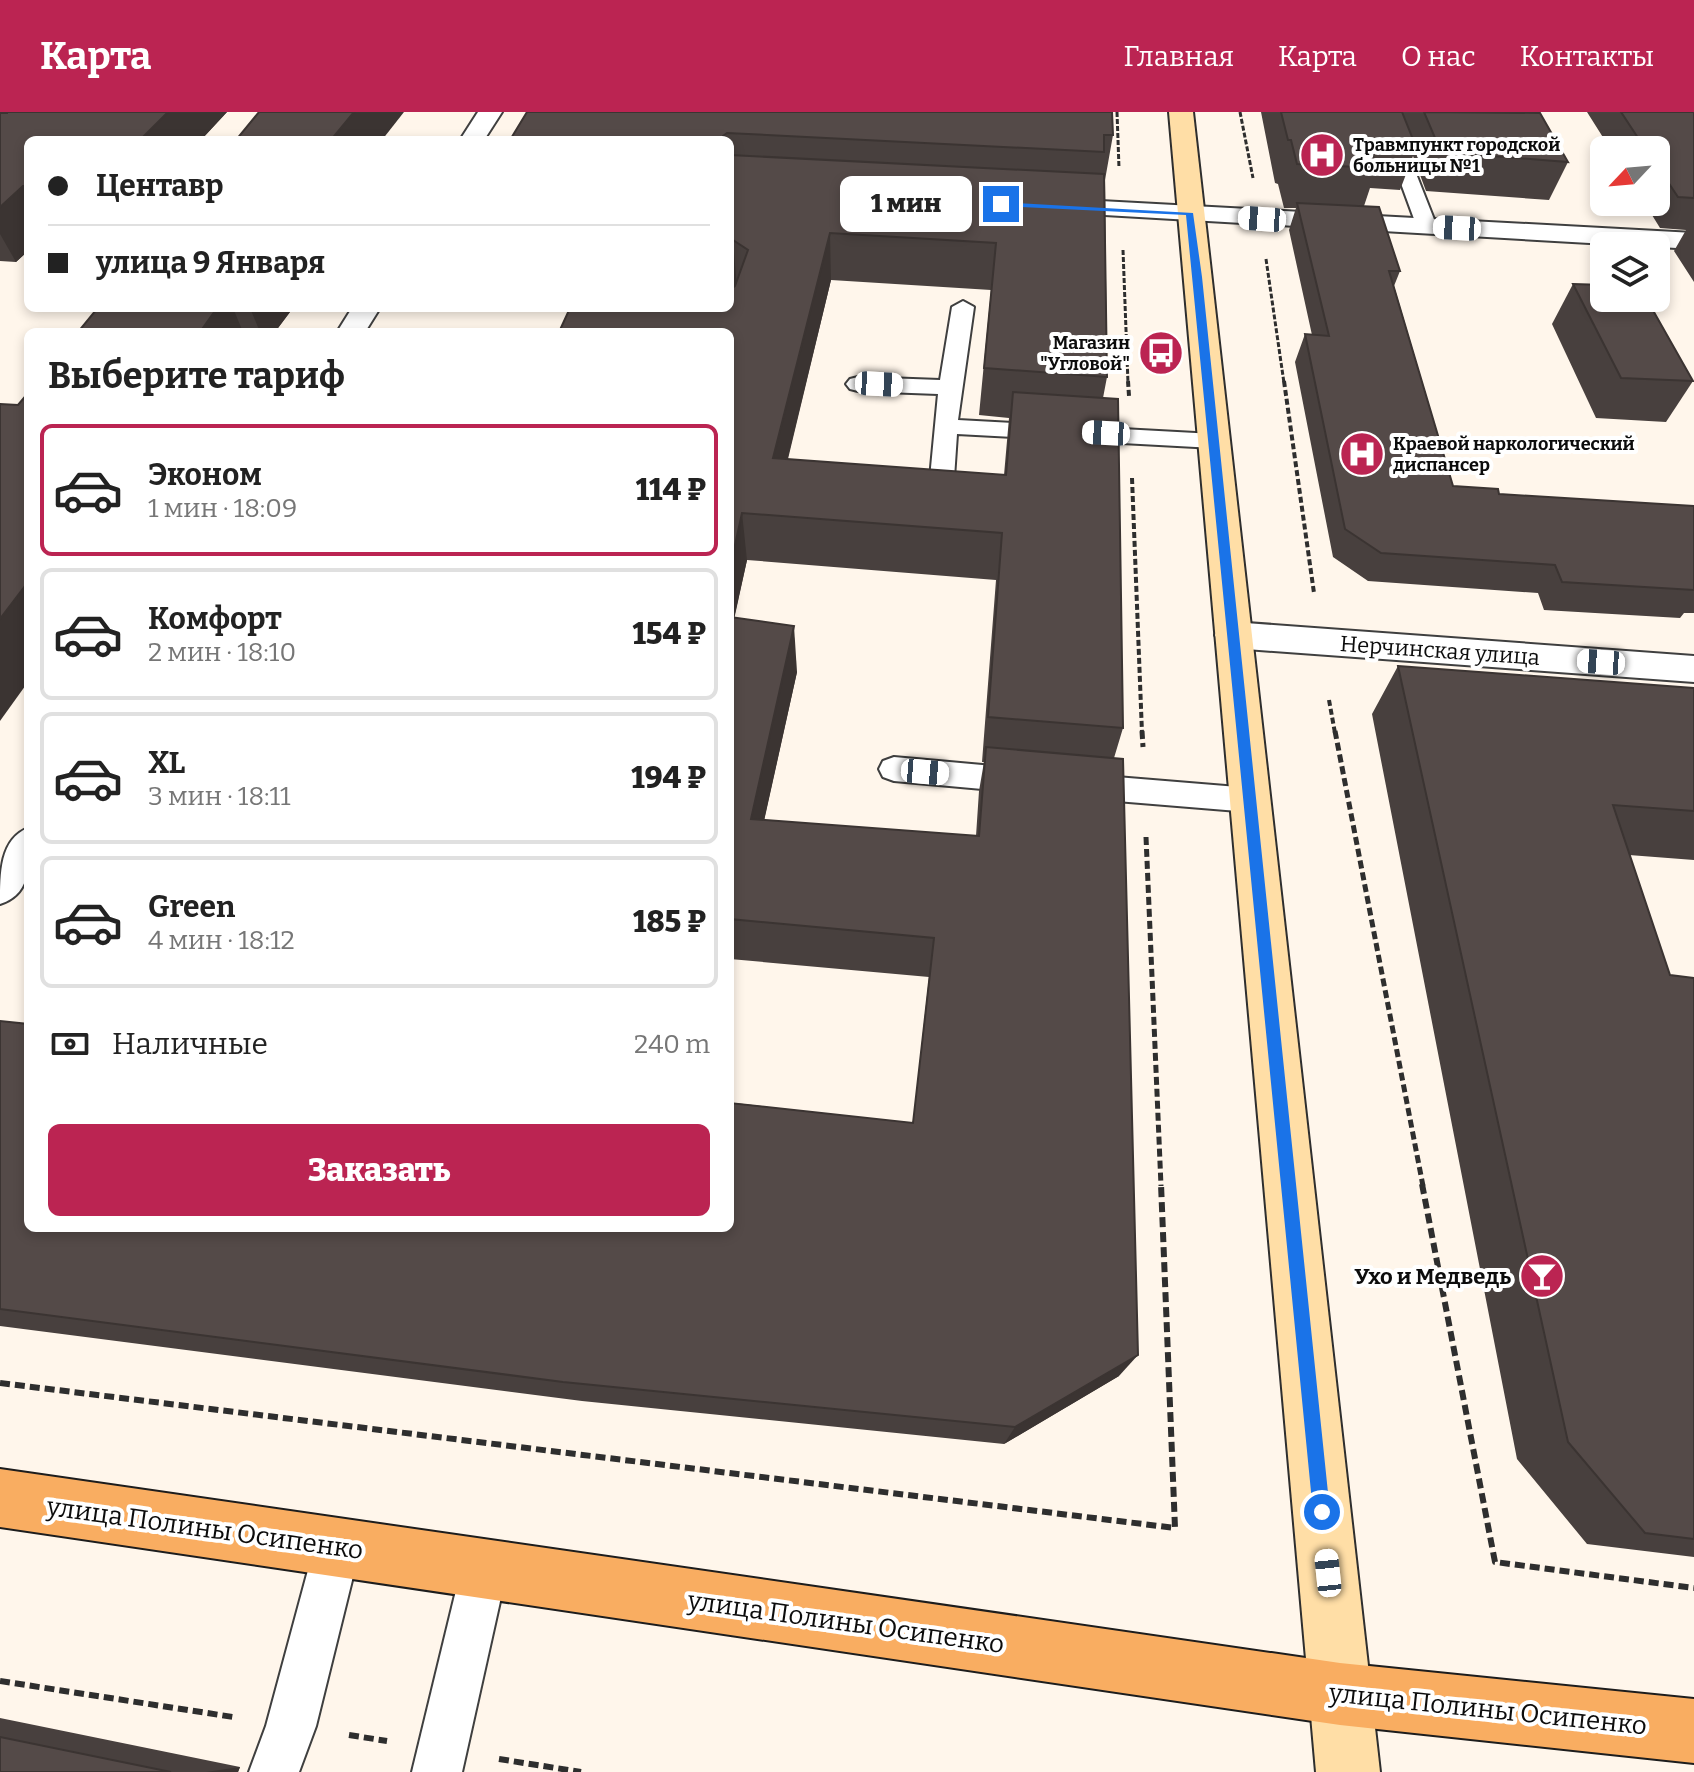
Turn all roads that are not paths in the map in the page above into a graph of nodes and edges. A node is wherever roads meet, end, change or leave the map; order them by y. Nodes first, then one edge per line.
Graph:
1 (490, 112) edge
2 (1181, 112) edge
3 (475, 136) edge
4 (1424, 138) edge
5 (1027, 205) edge
6 (1189, 213) junction
7 (1427, 227) junction
8 (1694, 241) edge
9 (963, 307) dead end
10 (858, 384) dead end
11 (949, 387) junction
12 (945, 426) junction
13 (1214, 441) junction
14 (942, 478) edge
15 (1233, 635) junction
16 (1694, 669) edge
17 (894, 769) dead end
18 (1250, 800) junction
19 (24, 850) edge
20 (0, 887) edge
21 (0, 1498) edge
22 (337, 1548) junction
23 (484, 1570) junction
24 (1340, 1694) junction
25 (1694, 1731) edge
26 (274, 1772) edge
27 (437, 1772) edge
28 (1348, 1772) edge

1 - 3 street
2 - 6 main road
4 - 7 lane
5 - 6 street
6 - 7 street
6 - 13 main road
7 - 8 street
9 - 11 lane
10 - 11 lane
11 - 12 lane
12 - 13 lane
12 - 14 lane
13 - 15 main road
15 - 16 street, Нерчинская улица
15 - 18 main road
17 - 18 lane
18 - 24 main road
19 - 20 street
21 - 22 main road, улица Полины Осипенко
22 - 23 main road, улица Полины Осипенко
22 - 26 lane
23 - 24 main road, улица Полины Осипенко
23 - 27 lane
24 - 25 main road, улица Полины Осипенко
24 - 28 main road

